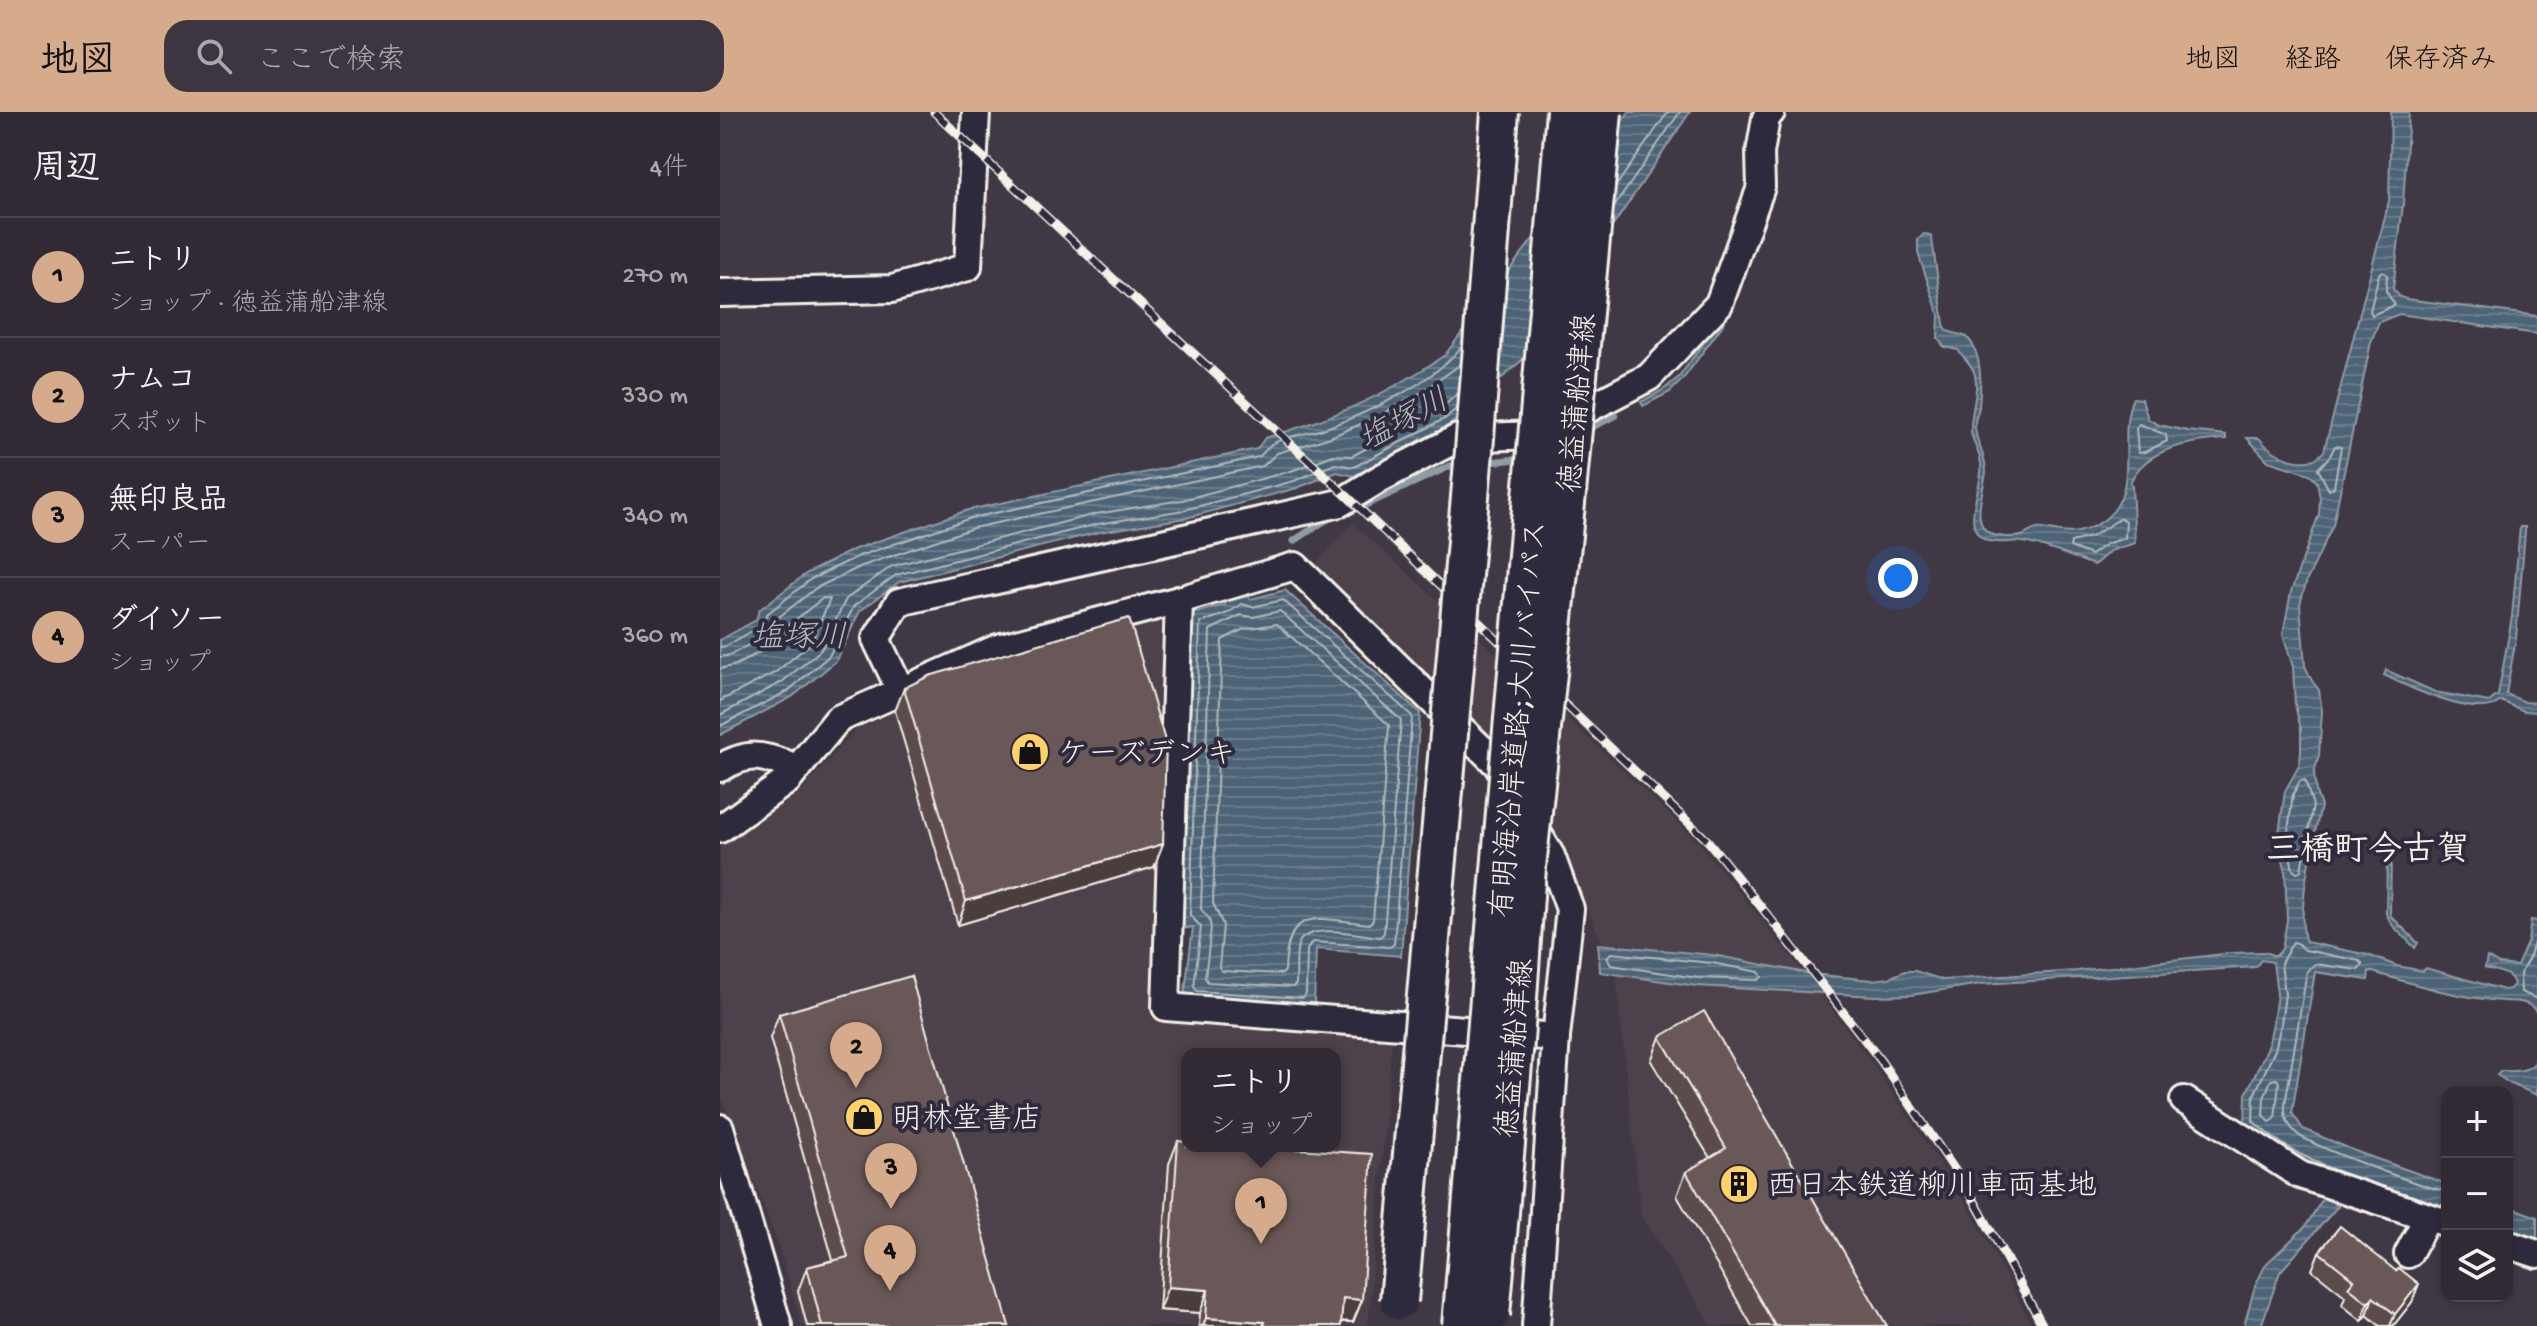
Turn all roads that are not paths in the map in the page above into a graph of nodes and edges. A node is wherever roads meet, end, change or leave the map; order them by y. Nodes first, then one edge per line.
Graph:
1 (976, 112) edge
2 (1500, 112) edge
3 (1569, 112) edge
4 (1603, 112) edge
5 (1771, 112) edge
6 (720, 293) edge
7 (1179, 600) junction
8 (901, 691) junction
9 (720, 768) edge
10 (798, 768) junction
11 (720, 829) edge
12 (1556, 1037) junction
13 (2184, 1100) dead end
14 (720, 1128) edge
15 (2438, 1220) edge
16 (2513, 1246) edge
17 (2408, 1254) dead end
18 (2537, 1254) edge
19 (1399, 1301) dead end
20 (1478, 1321) edge
21 (778, 1326) edge
22 (1536, 1326) edge
23 (1545, 1326) edge

1 - 6 street
2 - 19 main road, bridge
3 - 20 highway, 有明海沿岸道路;大川バイパス, bridge
4 - 20 main road, 徳益蒲船津線, bridge
5 - 8 street
7 - 8 street
7 - 12 street
7 - 12 street
8 - 10 street
9 - 10 street
10 - 11 street
12 - 22 street
13 - 15 street
14 - 21 street
15 - 17 street
16 - 18 street
22 - 23 street

